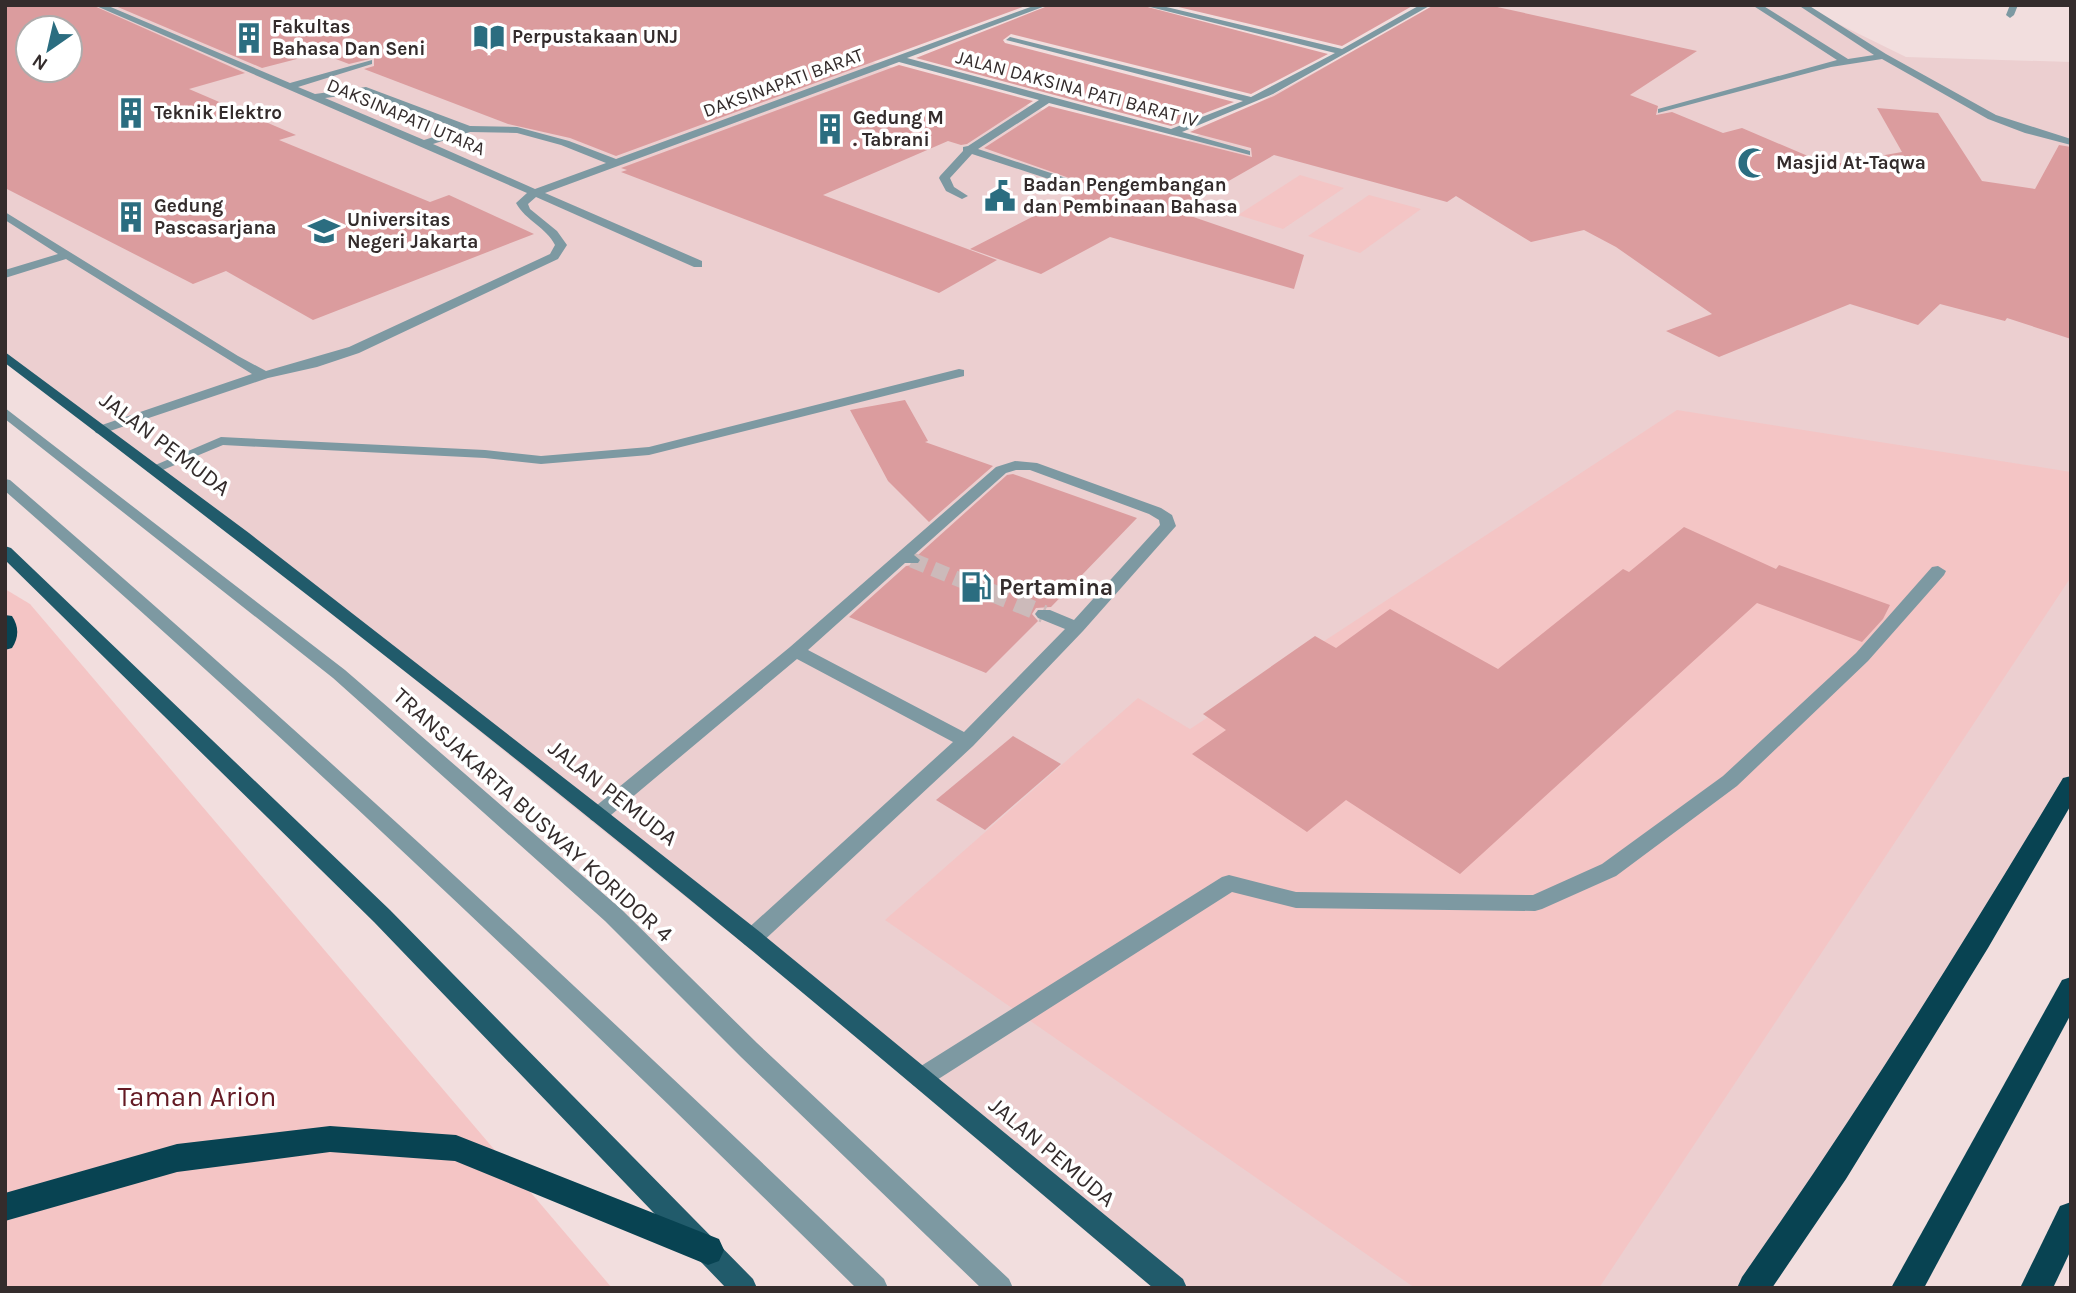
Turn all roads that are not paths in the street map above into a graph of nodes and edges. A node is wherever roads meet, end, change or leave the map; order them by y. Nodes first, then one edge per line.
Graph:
1 (1044, 5) edge
2 (1146, 5) edge
3 (1427, 5) edge
4 (1756, 5) edge
5 (1802, 5) edge
6 (2014, 5) edge
7 (101, 6) edge
8 (2010, 15) dead end
9 (1010, 40) dead end
10 (1342, 52) junction
11 (1883, 56) junction
12 (899, 59) junction
13 (1845, 61) junction
14 (369, 62) dead end
15 (288, 87) junction
16 (315, 97) junction
17 (1046, 100) junction
18 (1251, 100) junction
19 (1661, 111) dead end
20 (469, 129) junction
21 (1173, 132) junction
22 (2071, 142) edge
23 (424, 144) junction
24 (967, 149) junction
25 (1246, 153) dead end
26 (616, 163) junction
27 (1071, 183) dead end
28 (534, 193) junction
29 (962, 196) dead end
30 (5, 215) edge
31 (66, 255) junction
32 (698, 264) dead end
33 (5, 274) edge
34 (5, 356) edge
35 (959, 373) dead end
36 (264, 375) junction
37 (5, 412) edge
38 (101, 430) junction
39 (153, 469) junction
40 (5, 483) edge
41 (5, 551) edge
42 (1938, 571) dead end
43 (1044, 614) tunnel mouth
44 (1077, 627) junction
45 (796, 651) junction
46 (965, 741) junction
47 (2071, 784) edge
48 (598, 815) junction
49 (752, 938) junction
50 (2071, 988) edge
51 (921, 1078) junction
52 (5, 1208) edge
53 (2071, 1216) edge
54 (708, 1250) junction
55 (744, 1288) edge
56 (875, 1288) edge
57 (1000, 1288) edge
58 (1174, 1288) edge
59 (1753, 1288) edge
60 (1907, 1288) edge
61 (2036, 1288) edge

1 - 12 street, DAKSINAPATI BARAT
2 - 10 street
3 - 10 street
4 - 13 street
5 - 11 street
6 - 8 street
7 - 15 street, DAKSINAPATI UTARA
9 - 18 street
10 - 18 street
11 - 13 street
11 - 22 street
12 - 17 street, JALAN DAKSINA PATI BARAT IV
12 - 26 street, DAKSINAPATI BARAT
13 - 19 street
14 - 15 street
15 - 16 street, DAKSINAPATI UTARA
16 - 20 street
16 - 23 street, DAKSINAPATI UTARA
17 - 21 street, JALAN DAKSINA PATI BARAT IV
17 - 24 street
18 - 21 street
20 - 23 street
20 - 26 street
21 - 25 street, JALAN DAKSINA PATI BARAT IV
23 - 28 street, DAKSINAPATI UTARA
24 - 27 street
24 - 29 street
26 - 28 street, DAKSINAPATI BARAT
28 - 32 street, DAKSINAPATI UTARA
28 - 36 street
30 - 31 street
31 - 33 street
31 - 36 street
34 - 38 main road, JALAN PEMUDA
35 - 39 street
36 - 38 street
37 - 57 street, TRANSJAKARTA BUSWAY KORIDOR 4
38 - 39 main road, JALAN PEMUDA
39 - 48 main road, JALAN PEMUDA
40 - 56 street
41 - 54 main road
42 - 51 street
43 - 44 street
44 - 45 street
44 - 46 street
45 - 46 street
45 - 48 street
46 - 49 street
47 - 59 highway
48 - 49 main road, JALAN PEMUDA
49 - 51 main road, JALAN PEMUDA
50 - 60 highway
51 - 58 main road, JALAN PEMUDA
52 - 54 highway
53 - 61 highway
54 - 55 main road

